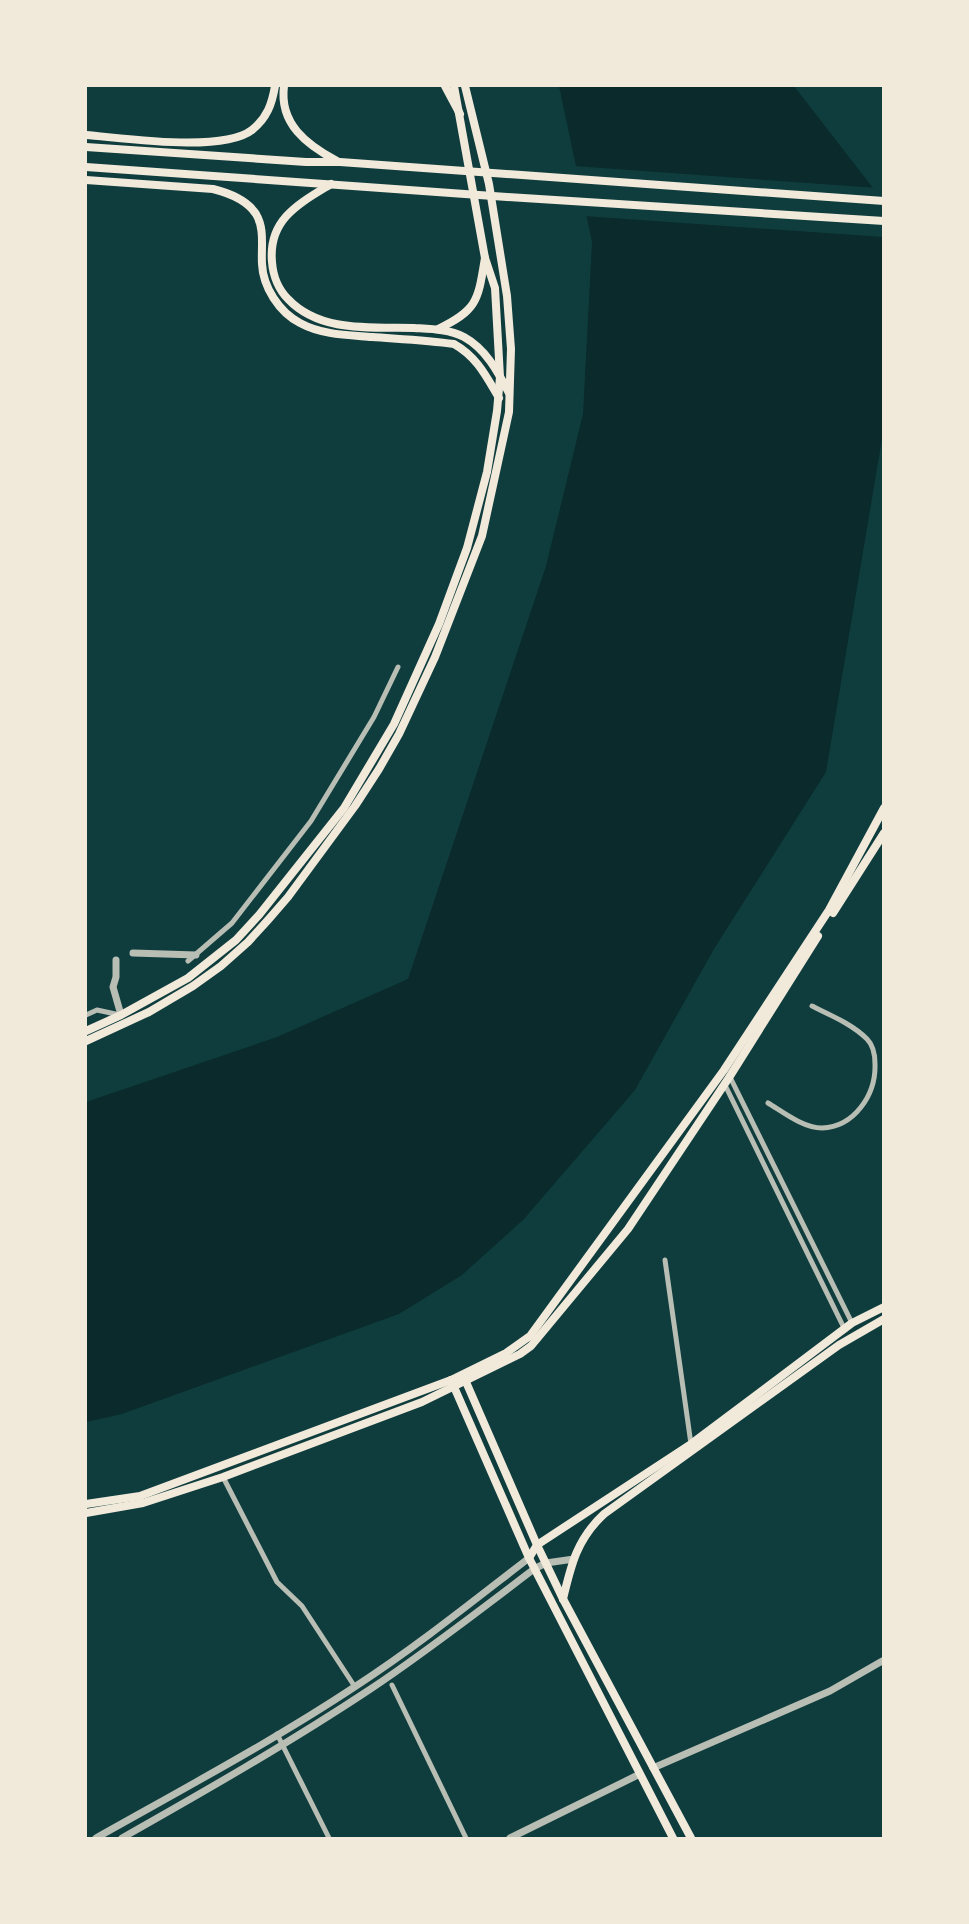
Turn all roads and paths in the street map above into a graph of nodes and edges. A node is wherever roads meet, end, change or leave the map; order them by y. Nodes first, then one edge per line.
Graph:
1 (275, 86) edge
2 (284, 86) edge
3 (445, 86) edge
4 (454, 86) edge
5 (465, 86) edge
6 (460, 114) junction
7 (86, 135) edge
8 (86, 147) edge
9 (340, 162) junction
10 (86, 166) edge
11 (86, 180) edge
12 (332, 184) junction
13 (884, 201) edge
14 (884, 221) edge
15 (485, 258) junction
16 (438, 329) junction
17 (500, 377) junction
18 (510, 393) junction
19 (499, 398) junction
20 (398, 667) dead end
21 (884, 808) edge
22 (884, 833) edge
23 (133, 953) dead end
24 (196, 955) junction
25 (116, 960) dead end
26 (188, 961) dead end
27 (812, 1006) dead end
28 (86, 1015) edge
29 (121, 1015) junction
30 (86, 1031) edge
31 (86, 1041) edge
32 (727, 1073) junction
33 (722, 1081) junction
34 (768, 1103) dead end
35 (665, 1260) dead end
36 (884, 1307) edge
37 (884, 1318) edge
38 (852, 1323) junction
39 (845, 1330) junction
40 (464, 1378) junction
41 (453, 1383) junction
42 (691, 1444) junction
43 (223, 1478) junction
44 (86, 1504) edge
45 (86, 1513) edge
46 (575, 1520) junction
47 (586, 1532) junction
48 (537, 1545) junction
49 (529, 1558) junction
50 (574, 1559) junction
51 (546, 1563) junction
52 (534, 1569) junction
53 (563, 1599) junction
54 (884, 1660) edge
55 (392, 1685) dead end
56 (355, 1687) junction
57 (277, 1734) junction
58 (282, 1744) junction
59 (653, 1768) junction
60 (640, 1774) junction
61 (96, 1839) edge
62 (122, 1839) edge
63 (329, 1839) edge
64 (466, 1839) edge
65 (510, 1839) edge
66 (673, 1839) edge
67 (692, 1839) edge

1 - 7 main road
2 - 9 main road
3 - 6 main road
4 - 6 main road
5 - 18 main road
6 - 15 main road
8 - 9 main road
9 - 13 main road
10 - 12 main road
11 - 19 main road
12 - 14 main road
12 - 16 main road
15 - 16 main road
15 - 17 main road
16 - 17 main road
17 - 18 main road
17 - 19 main road
18 - 31 main road
19 - 29 main road
20 - 24 street
21 - 32 main road
22 - 32 main road
23 - 24 street
24 - 26 street
25 - 29 street
27 - 34 street
28 - 29 street
29 - 30 main road
32 - 33 main road
32 - 38 street
33 - 39 street
33 - 40 main road
33 - 40 main road
35 - 42 street
36 - 38 main road
37 - 47 main road
38 - 39 main road
39 - 42 main road
40 - 41 main road
40 - 48 main road
41 - 43 main road
41 - 44 main road
41 - 49 main road
42 - 46 main road
43 - 45 main road
43 - 56 street
46 - 47 main road
46 - 48 main road
47 - 50 main road
48 - 49 main road
48 - 51 main road
49 - 52 main road
49 - 56 street
50 - 51 street
50 - 53 main road
51 - 52 street
51 - 53 main road
52 - 58 street
52 - 60 main road
53 - 59 main road
54 - 59 street
55 - 64 street
56 - 57 street
57 - 58 street
57 - 61 street
58 - 62 street
58 - 63 street
59 - 67 main road
60 - 65 street
60 - 66 main road

